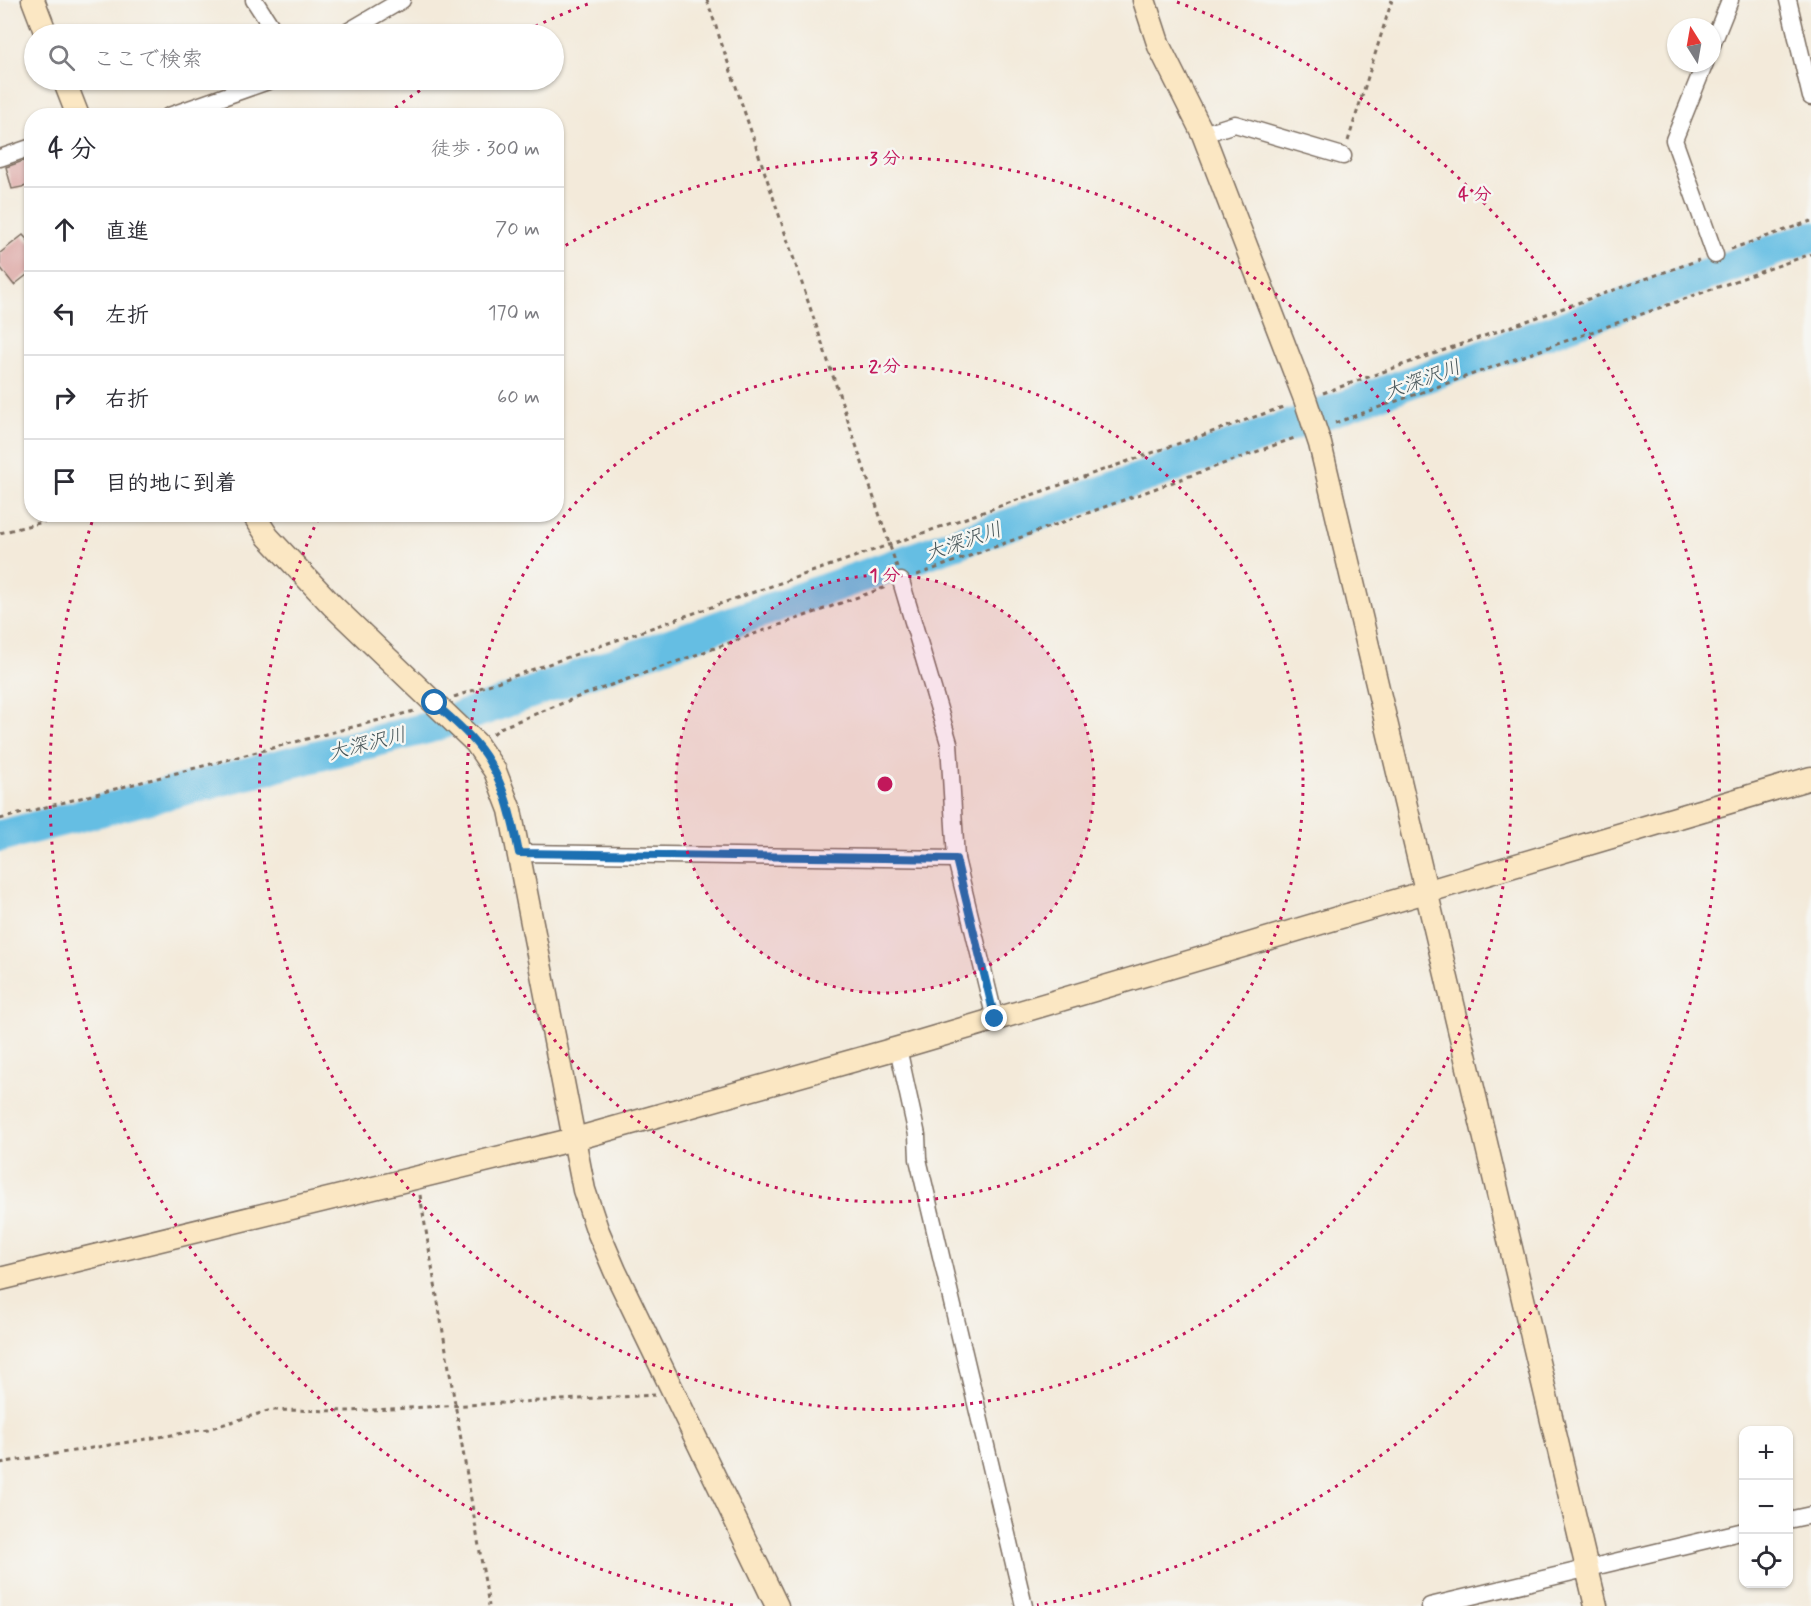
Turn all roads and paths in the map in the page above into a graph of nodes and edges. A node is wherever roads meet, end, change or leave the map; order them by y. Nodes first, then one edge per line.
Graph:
1 (33, 0) edge
2 (254, 0) edge
3 (402, 0) edge
4 (707, 0) edge
5 (1144, 0) edge
6 (1392, 0) edge
7 (1730, 0) edge
8 (1788, 0) edge
9 (1721, 22) edge
10 (42, 24) edge
11 (270, 24) edge
12 (361, 24) edge
13 (1701, 72) edge
14 (68, 90) edge
15 (243, 90) edge
16 (1811, 97) edge
17 (75, 108) edge
18 (192, 108) edge
19 (1203, 134) junction
20 (24, 150) edge
21 (1343, 156) joint
22 (0, 158) edge
23 (1811, 220) edge
24 (1811, 254) edge
25 (1715, 255) junction
26 (1305, 399) junction
27 (1315, 430) junction
28 (41, 522) edge
29 (258, 522) edge
30 (0, 532) edge
31 (890, 544) junction
32 (901, 581) joint
33 (435, 703) junction
34 (1811, 778) edge
35 (0, 819) edge
36 (519, 853) junction
37 (956, 859) junction
38 (1426, 892) junction
39 (995, 1019) junction
40 (898, 1048) junction
41 (574, 1139) junction
42 (417, 1179) junction
43 (0, 1279) edge
44 (674, 1393) junction
45 (456, 1406) junction
46 (0, 1463) edge
47 (1811, 1515) edge
48 (1793, 1519) edge
49 (1739, 1532) edge
50 (1587, 1568) junction
51 (489, 1606) edge
52 (777, 1606) edge
53 (1024, 1606) edge
54 (1430, 1606) edge
55 (1596, 1606) edge

1 - 10 street
2 - 11 street
3 - 12 street
4 - 31 path
5 - 19 street
6 - 21 path
7 - 9 street
8 - 16 street
13 - 25 street
14 - 17 street
15 - 18 street
19 - 21 street
19 - 26 street
20 - 22 street
23 - 25 path
24 - 27 path
25 - 26 path
26 - 27 street
26 - 31 path
27 - 38 street
28 - 30 path
29 - 33 street
31 - 32 path
31 - 33 path
32 - 37 street
33 - 35 path
33 - 36 street
34 - 38 street
36 - 37 street
36 - 41 street
37 - 39 street
38 - 39 street
38 - 50 street
39 - 40 street
40 - 41 street
40 - 53 street
41 - 42 street
41 - 44 street
42 - 43 street
42 - 45 path
44 - 45 path
44 - 52 street
45 - 46 path
45 - 51 path
47 - 48 street
49 - 50 street
50 - 54 street
50 - 55 street

